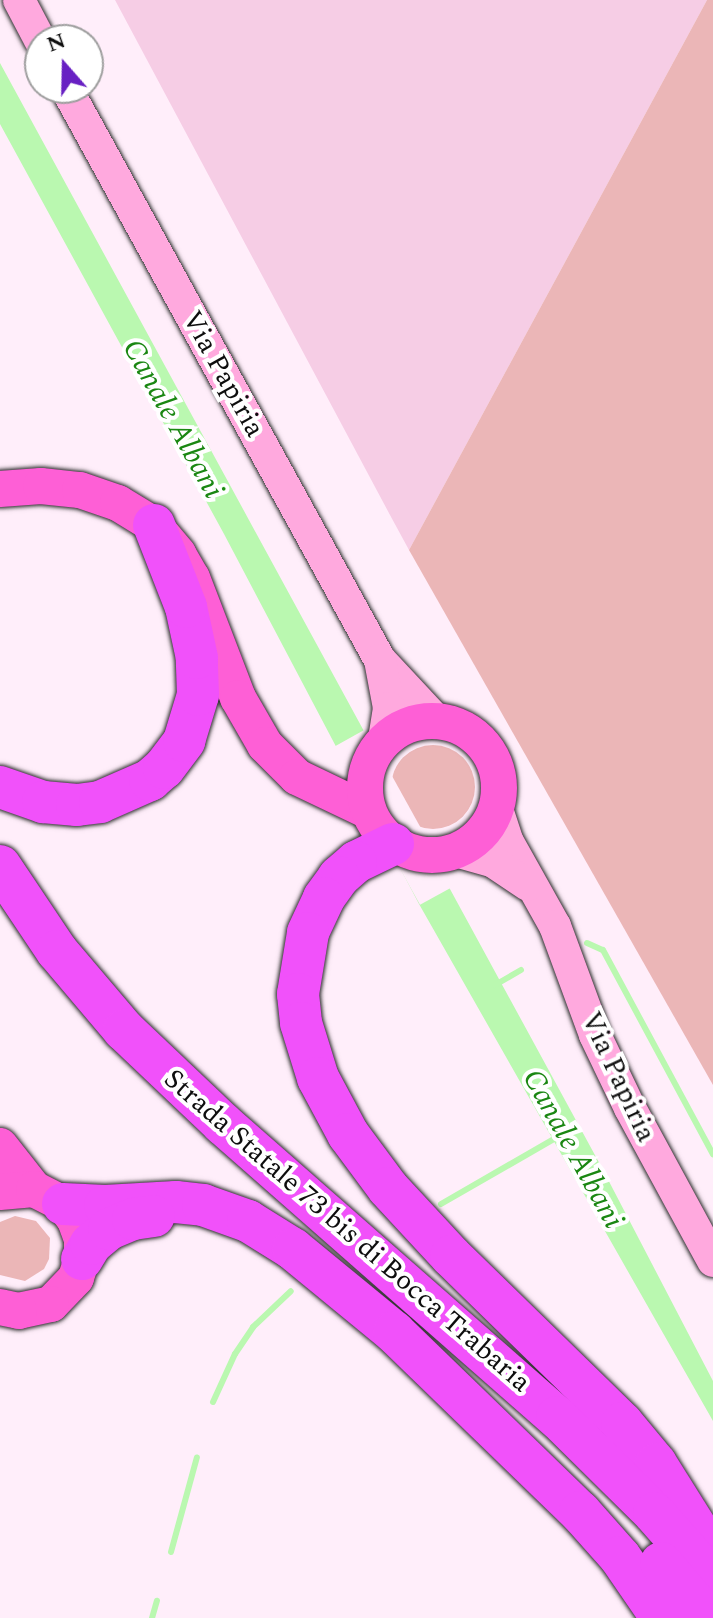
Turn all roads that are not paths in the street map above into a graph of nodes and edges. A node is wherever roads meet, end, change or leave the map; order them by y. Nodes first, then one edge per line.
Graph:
1 (19, 0) edge
2 (32, 24) edge
3 (75, 104) edge
4 (0, 489) edge
5 (154, 525) junction
6 (380, 660) junction
7 (436, 720) junction
8 (384, 740) junction
9 (366, 771) junction
10 (297, 777) junction
11 (0, 787) edge
12 (497, 809) junction
13 (368, 811) junction
14 (393, 844) junction
15 (456, 851) junction
16 (0, 866) edge
17 (534, 889) junction
18 (0, 907) edge
19 (0, 1146) edge
20 (32, 1195) edge
21 (82, 1259) junction
22 (713, 1261) edge
23 (0, 1307) edge
24 (713, 1557) edge
25 (713, 1580) edge
26 (639, 1618) edge
27 (662, 1618) edge
28 (708, 1618) edge

1 - 2 main road
3 - 6 main road, Via Papiria
4 - 5 main road
5 - 10 main road
5 - 11 highway
6 - 7 main road, Via Papiria
6 - 8 main road, Via Papiria
7 - 8 main road
7 - 12 main road, Via Papiria
8 - 9 main road, Via Papiria
9 - 10 main road
9 - 13 main road
10 - 13 main road
12 - 15 main road
12 - 17 main road, Via Papiria
13 - 14 main road
14 - 15 main road, Via Papiria
14 - 24 highway
15 - 17 main road, Via Papiria
16 - 25 highway, Strada Statale 73 bis di Bocca Trabaria
17 - 22 main road, Via Papiria
18 - 28 highway, Strada Statale 73 bis di Bocca Trabaria
19 - 20 main road
20 - 21 main road
20 - 27 highway
21 - 23 main road
21 - 26 highway

